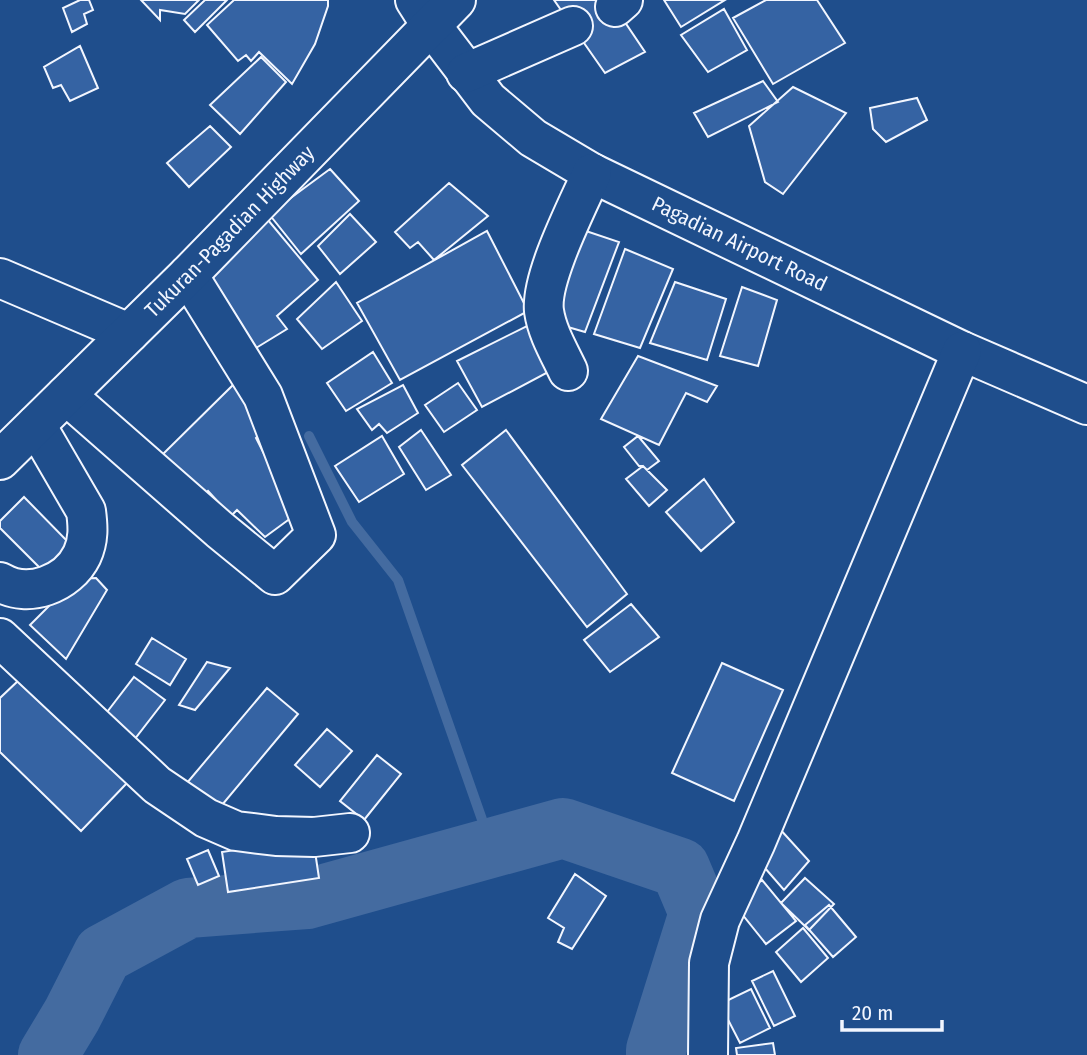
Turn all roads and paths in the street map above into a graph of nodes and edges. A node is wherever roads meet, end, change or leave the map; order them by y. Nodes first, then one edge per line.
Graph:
1 (434, 9) edge
2 (573, 26) dead end
3 (466, 73) junction
4 (592, 173) junction
5 (188, 275) junction
6 (0, 278) edge
7 (129, 333) junction
8 (962, 351) junction
9 (568, 371) dead end
10 (66, 395) junction
11 (1087, 405) edge
12 (36, 425) junction
13 (0, 460) edge
14 (0, 582) edge
15 (0, 638) edge
16 (350, 833) dead end
17 (708, 1055) edge

1 - 3 main road, Pagadian Airport Road
1 - 5 main road, Tukuran-Pagadian Highway
2 - 3 main road
3 - 4 main road, Pagadian Airport Road
4 - 8 main road, Pagadian Airport Road
4 - 9 main road
5 - 7 main road, Tukuran-Pagadian Highway
5 - 10 main road
6 - 7 main road
7 - 10 main road, Tukuran-Pagadian Highway
8 - 11 main road, Pagadian Airport Road
8 - 17 main road
10 - 12 main road, Tukuran-Pagadian Highway
12 - 13 main road, Tukuran-Pagadian Highway
12 - 14 main road
15 - 16 main road

